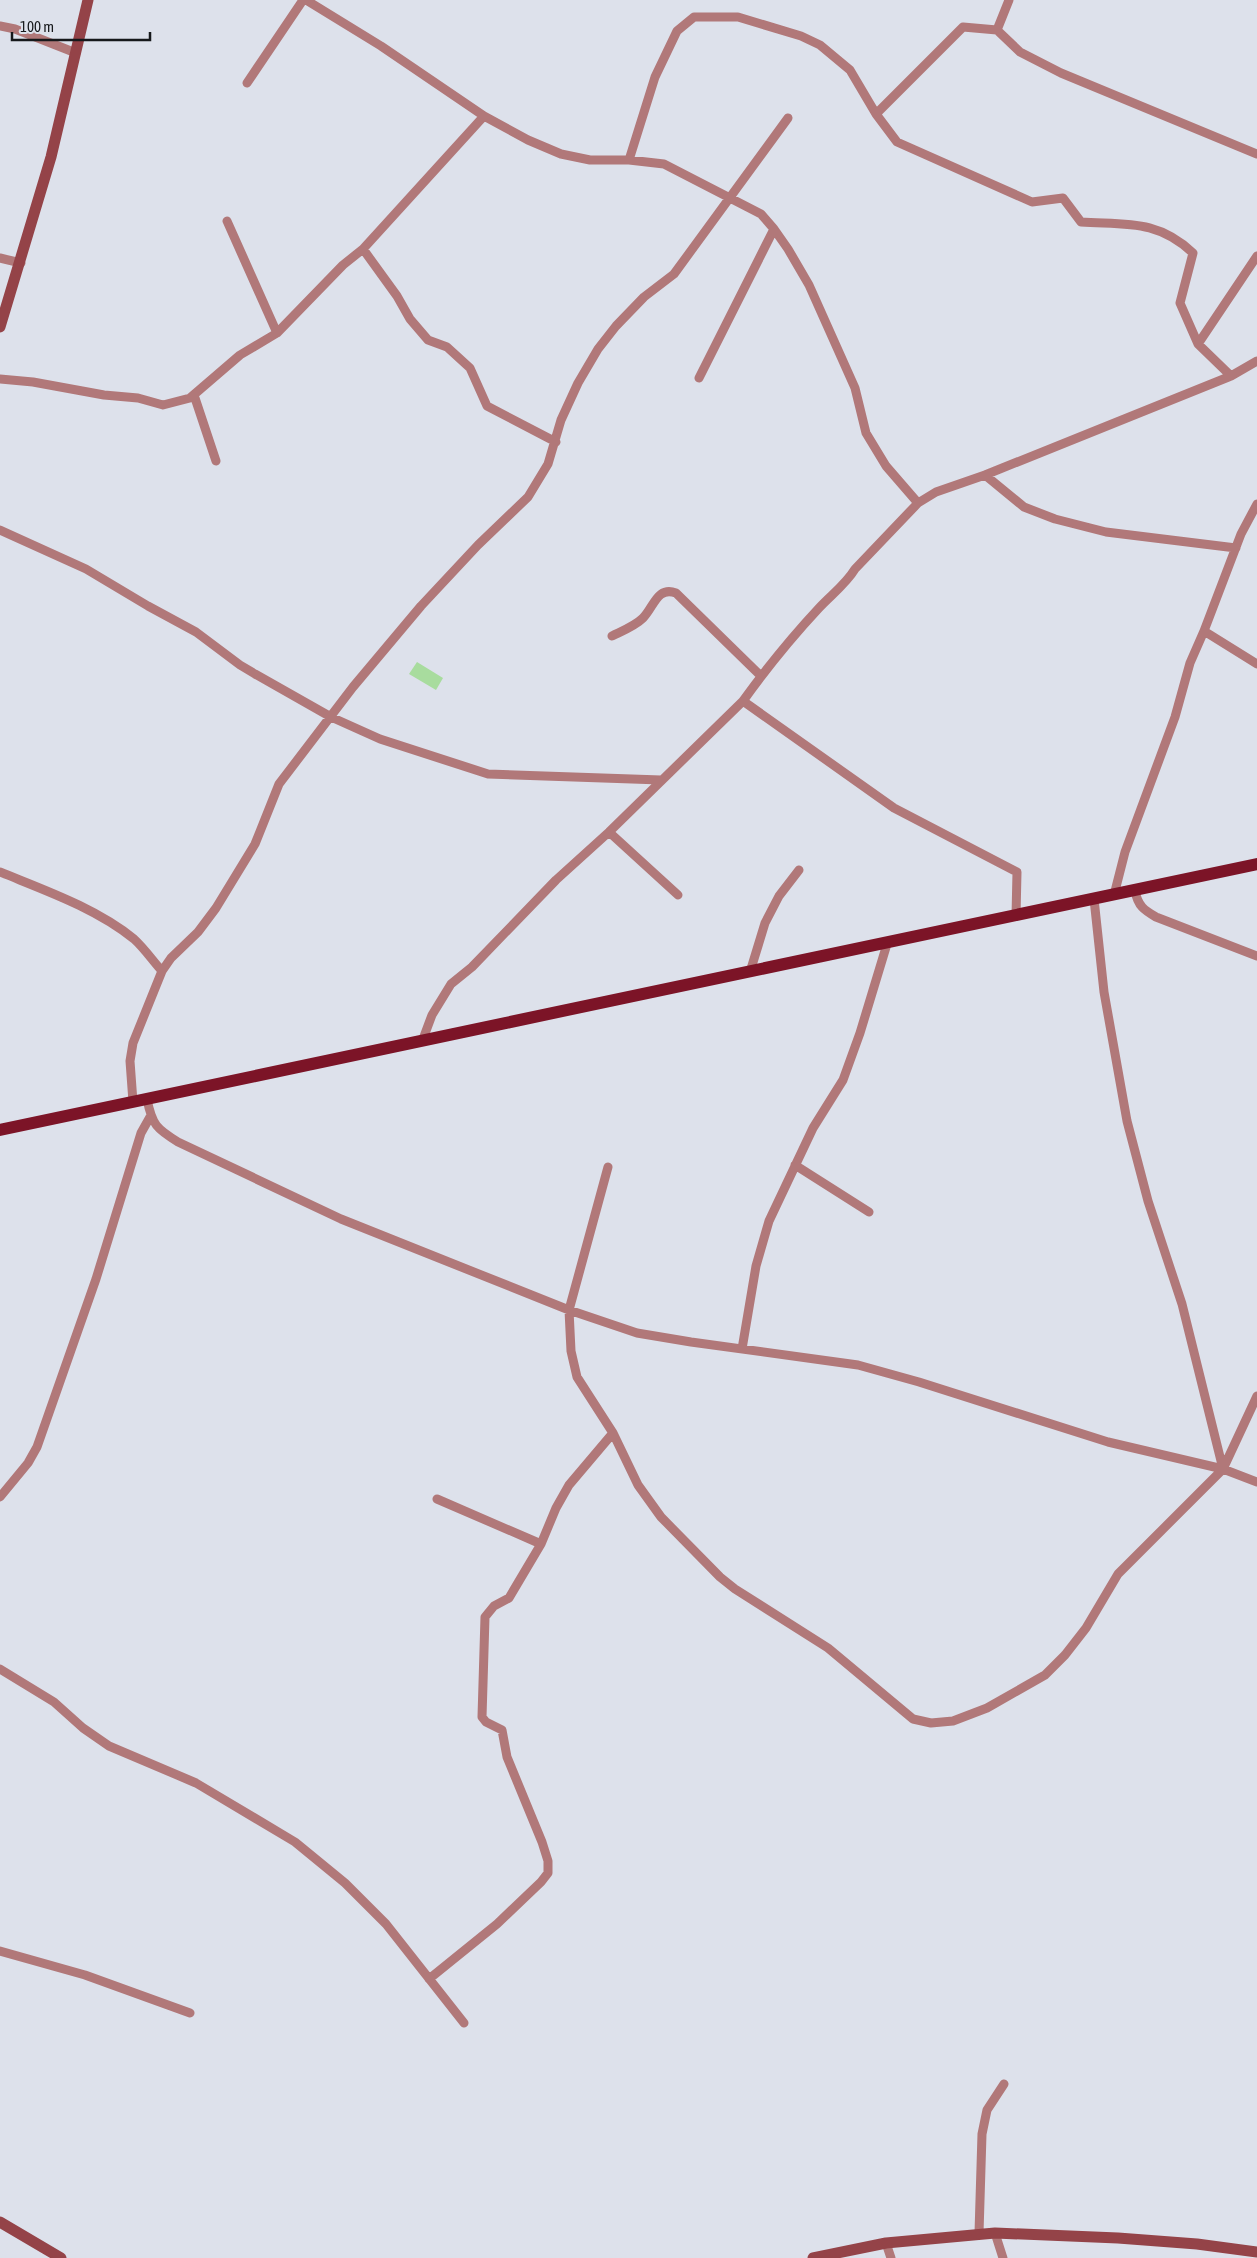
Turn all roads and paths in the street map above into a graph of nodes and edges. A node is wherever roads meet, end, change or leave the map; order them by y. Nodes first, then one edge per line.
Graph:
1 (88, 0) edge
2 (305, 0) edge
3 (1009, 0) edge
4 (0, 26) edge
5 (997, 30) junction
6 (76, 53) junction
7 (247, 83) dead end
8 (876, 114) junction
9 (484, 116) junction
10 (788, 118) dead end
11 (1257, 154) edge
12 (629, 160) junction
13 (731, 197) junction
14 (227, 220) dead end
15 (774, 229) junction
16 (364, 249) junction
17 (1257, 256) edge
18 (0, 258) edge
19 (21, 263) junction
20 (0, 328) edge
21 (277, 332) junction
22 (1198, 344) junction
23 (1257, 361) edge
24 (1231, 376) junction
25 (699, 378) dead end
26 (0, 379) edge
27 (194, 395) junction
28 (556, 442) junction
29 (216, 461) dead end
30 (985, 475) junction
31 (918, 503) junction
32 (1257, 504) edge
33 (0, 530) edge
34 (1236, 548) junction
35 (1204, 631) junction
36 (612, 636) dead end
37 (1257, 664) edge
38 (761, 676) junction
39 (743, 701) junction
40 (331, 718) junction
41 (661, 780) junction
42 (609, 832) junction
43 (1257, 864) edge
44 (799, 870) dead end
45 (0, 872) edge
46 (1134, 891) junction
47 (678, 894) dead end
48 (1114, 895) junction
49 (1094, 899) junction
50 (1016, 916) junction
51 (887, 944) junction
52 (1257, 956) edge
53 (162, 971) junction
54 (750, 972) junction
55 (423, 1040) junction
56 (147, 1099) junction
57 (133, 1102) junction
58 (150, 1117) junction
59 (0, 1130) edge
60 (795, 1166) junction
61 (608, 1167) dead end
62 (869, 1212) dead end
63 (570, 1310) junction
64 (742, 1350) junction
65 (1257, 1396) edge
66 (613, 1433) junction
67 (1223, 1469) junction
68 (1257, 1482) edge
69 (0, 1497) edge
70 (437, 1499) dead end
71 (541, 1544) junction
72 (0, 1669) edge
73 (0, 1951) edge
74 (429, 1979) junction
75 (190, 2014) dead end
76 (464, 2023) dead end
77 (1004, 2084) dead end
78 (0, 2222) edge
79 (979, 2233) junction
80 (995, 2233) junction
81 (886, 2243) junction
82 (1257, 2252) edge
83 (60, 2258) edge
84 (813, 2258) edge
85 (890, 2258) edge
86 (1003, 2258) edge

1 - 6 main road
2 - 7 street
2 - 9 street
3 - 5 street
4 - 6 street
5 - 8 street
5 - 11 street
6 - 19 main road
8 - 12 street
8 - 22 street
9 - 12 street
9 - 16 street
10 - 13 street
12 - 13 street
13 - 15 street
13 - 28 street
14 - 21 street
15 - 25 street
15 - 31 street
16 - 21 street
16 - 28 street
17 - 22 street
18 - 19 street
19 - 20 main road
21 - 27 street
22 - 24 street
23 - 24 street
24 - 30 street
26 - 27 street
27 - 29 street
28 - 40 street
30 - 31 street
30 - 34 street
31 - 38 street
32 - 34 street
33 - 40 street
34 - 35 street
35 - 37 street
35 - 48 street
36 - 38 street
38 - 39 street
39 - 41 street
39 - 50 street
40 - 41 street
40 - 53 street
41 - 42 street
42 - 47 street
42 - 55 street
43 - 46 main road
44 - 54 street
45 - 53 street
46 - 48 main road
46 - 52 street
48 - 49 main road
49 - 50 main road
49 - 67 street
50 - 51 main road
51 - 54 main road
51 - 60 street
53 - 57 street
54 - 55 main road
55 - 56 main road
56 - 57 main road
56 - 58 street
57 - 59 main road
58 - 63 street
58 - 69 street
60 - 62 street
60 - 64 street
61 - 63 street
63 - 64 street
63 - 66 street
64 - 67 street
65 - 67 street
66 - 67 street
66 - 71 street
67 - 68 street
70 - 71 street
71 - 74 street
72 - 74 street
73 - 75 street
74 - 76 street
77 - 79 street
78 - 83 main road
79 - 80 main road
79 - 81 main road
80 - 82 main road
80 - 86 street
81 - 84 main road
81 - 85 street

